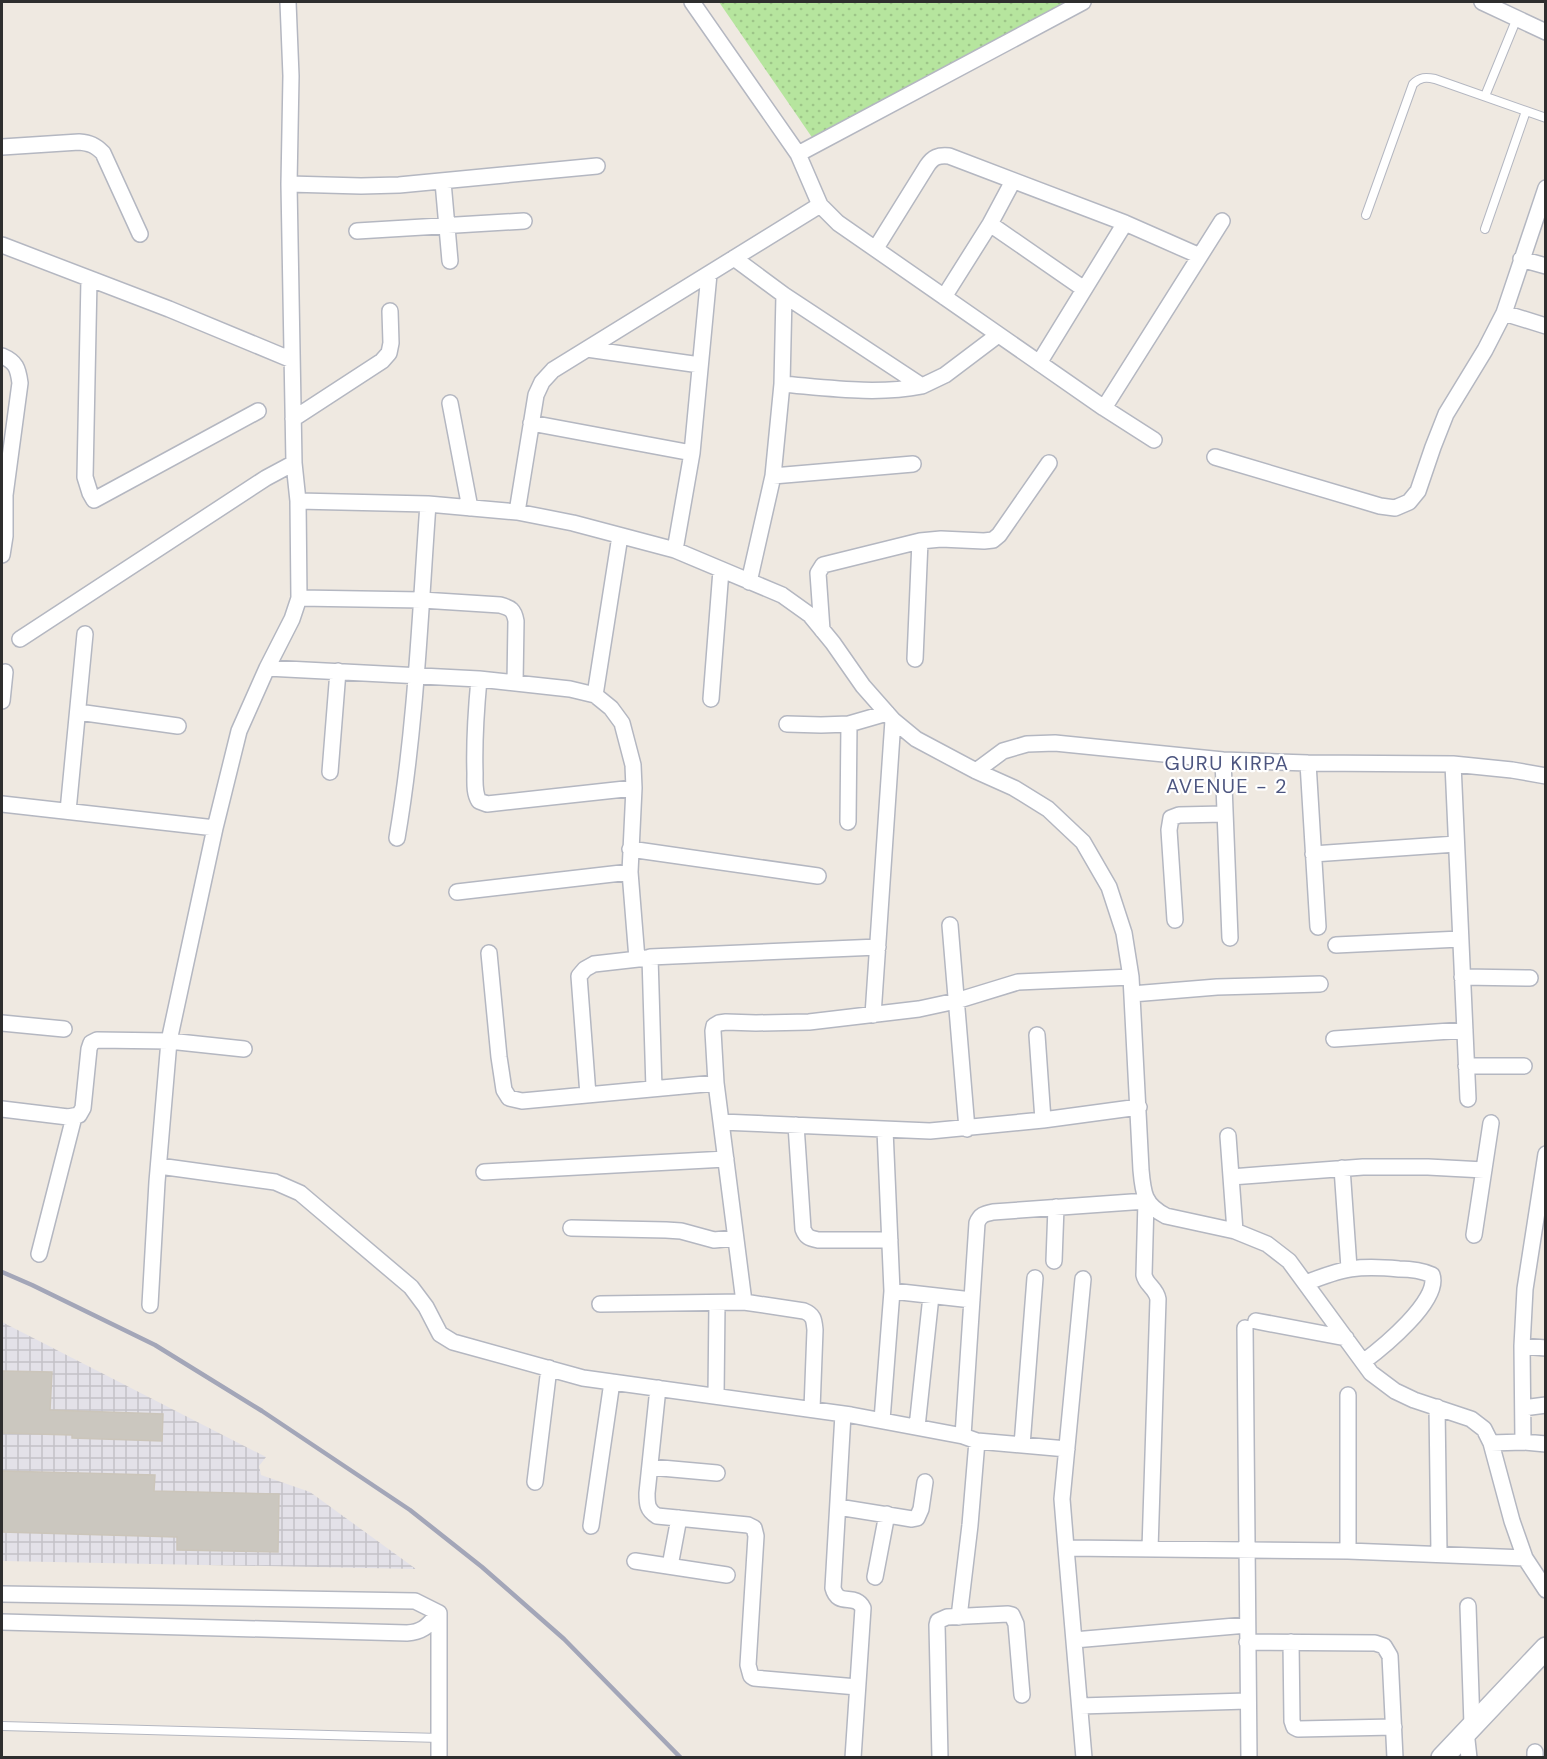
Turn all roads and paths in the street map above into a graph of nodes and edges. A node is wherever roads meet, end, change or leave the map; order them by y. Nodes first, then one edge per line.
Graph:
1 (288, 2) edge
2 (693, 2) edge
3 (1083, 2) edge
4 (1482, 2) edge
5 (1517, 18) junction
6 (1545, 32) edge
7 (1485, 96) junction
8 (1526, 111) junction
9 (1545, 118) edge
10 (2, 147) edge
11 (798, 154) junction
12 (597, 166) dead end
13 (1014, 181) junction
14 (443, 182) junction
15 (289, 184) junction
16 (1545, 188) edge
17 (820, 205) junction
18 (1366, 215) dead end
19 (524, 221) dead end
20 (1222, 221) dead end
21 (1125, 223) junction
22 (990, 224) junction
23 (447, 226) junction
24 (1485, 229) dead end
25 (357, 231) dead end
26 (140, 234) dead end
27 (2, 246) edge
28 (876, 248) junction
29 (1200, 256) junction
30 (734, 258) junction
31 (1521, 259) junction
32 (450, 261) dead end
33 (1545, 266) edge
34 (709, 274) junction
35 (89, 279) junction
36 (1084, 289) junction
37 (784, 295) junction
38 (944, 297) junction
39 (390, 311) dead end
40 (1504, 313) junction
41 (1545, 326) edge
42 (998, 335) junction
43 (587, 349) junction
44 (2, 356) edge
45 (292, 360) junction
46 (1039, 363) junction
47 (700, 366) junction
48 (782, 384) junction
49 (922, 386) junction
50 (450, 403) dead end
51 (1104, 408) junction
52 (258, 411) dead end
53 (293, 419) junction
54 (531, 423) junction
55 (1154, 440) dead end
56 (692, 453) junction
57 (1215, 457) dead end
58 (294, 463) junction
59 (1049, 463) dead end
60 (913, 464) dead end
61 (773, 477) junction
62 (3, 494) edge
63 (298, 501) junction
64 (428, 504) junction
65 (470, 508) junction
66 (517, 512) junction
67 (620, 536) junction
68 (920, 541) junction
69 (675, 550) junction
70 (2, 555) edge
71 (721, 570) junction
72 (749, 582) junction
73 (299, 598) junction
74 (422, 600) junction
75 (822, 630) junction
76 (85, 634) dead end
77 (20, 639) dead end
78 (915, 659) dead end
79 (267, 668) junction
80 (5, 672) dead end
81 (338, 672) junction
82 (416, 676) junction
83 (479, 679) junction
84 (515, 683) junction
85 (595, 694) junction
86 (711, 699) dead end
87 (2, 701) edge
88 (78, 712) junction
89 (890, 717) junction
90 (787, 724) dead end
91 (849, 724) junction
92 (178, 726) dead end
93 (1223, 760) junction
94 (1308, 763) junction
95 (1453, 764) junction
96 (976, 771) junction
97 (330, 772) dead end
98 (1545, 776) edge
99 (634, 788) junction
100 (2, 804) edge
101 (68, 811) junction
102 (1224, 814) junction
103 (848, 822) dead end
104 (215, 828) junction
105 (397, 838) dead end
106 (1456, 844) junction
107 (630, 849) junction
108 (1313, 854) junction
109 (630, 872) junction
110 (818, 876) dead end
111 (457, 892) dead end
112 (1175, 920) dead end
113 (950, 925) dead end
114 (1318, 927) dead end
115 (1230, 938) dead end
116 (1460, 939) junction
117 (1336, 945) dead end
118 (878, 947) junction
119 (489, 953) dead end
120 (644, 958) junction
121 (1131, 977) junction
122 (1462, 977) junction
123 (1530, 978) dead end
124 (1320, 984) dead end
125 (1132, 994) junction
126 (956, 1001) junction
127 (873, 1015) junction
128 (2, 1023) edge
129 (64, 1029) dead end
130 (1465, 1030) junction
131 (1037, 1035) dead end
132 (1334, 1039) dead end
133 (169, 1041) junction
134 (244, 1049) dead end
135 (1466, 1066) junction
136 (1524, 1066) dead end
137 (716, 1083) junction
138 (654, 1089) junction
139 (588, 1095) junction
140 (1468, 1099) dead end
141 (1138, 1107) junction
142 (2, 1109) edge
143 (74, 1117) junction
144 (1043, 1120) junction
145 (721, 1122) junction
146 (1491, 1123) dead end
147 (796, 1125) junction
148 (967, 1129) junction
149 (885, 1130) junction
150 (1228, 1136) dead end
151 (1545, 1154) edge
152 (726, 1159) junction
153 (159, 1166) junction
154 (1342, 1168) junction
155 (1484, 1170) junction
156 (484, 1172) dead end
157 (1231, 1177) junction
158 (1146, 1201) junction
159 (1056, 1207) junction
160 (571, 1228) dead end
161 (1235, 1231) junction
162 (1474, 1235) dead end
163 (735, 1238) junction
164 (890, 1240) junction
165 (39, 1254) dead end
166 (1054, 1261) dead end
167 (1348, 1268) junction
168 (1035, 1278) dead end
169 (1083, 1279) dead end
170 (1305, 1283) junction
171 (892, 1291) junction
172 (931, 1296) junction
173 (972, 1300) junction
174 (744, 1302) junction
175 (717, 1303) junction
176 (600, 1304) dead end
177 (150, 1305) dead end
178 (1346, 1338) junction
179 (1522, 1346) junction
180 (1545, 1348) edge
181 (1363, 1362) junction
182 (549, 1368) junction
183 (612, 1382) junction
184 (658, 1388) junction
185 (1348, 1395) dead end
186 (716, 1396) junction
187 (1545, 1405) edge
188 (1437, 1407) junction
189 (1522, 1408) junction
190 (812, 1409) junction
191 (843, 1414) junction
192 (882, 1420) junction
193 (917, 1427) junction
194 (970, 1438) junction
195 (1523, 1442) junction
196 (1491, 1443) junction
197 (1545, 1444) edge
198 (1022, 1445) junction
199 (1067, 1449) junction
200 (650, 1467) junction
201 (717, 1473) dead end
202 (535, 1482) dead end
203 (925, 1482) dead end
204 (838, 1506) junction
205 (887, 1514) junction
206 (679, 1518) junction
207 (591, 1526) dead end
208 (1066, 1548) junction
209 (1150, 1549) junction
210 (1248, 1551) junction
211 (1348, 1551) junction
212 (1439, 1553) junction
213 (1525, 1558) junction
214 (635, 1560) dead end
215 (670, 1566) junction
216 (727, 1575) dead end
217 (875, 1577) dead end
218 (1545, 1590) edge
219 (2, 1594) edge
220 (1467, 1606) dead end
221 (439, 1613) junction
222 (958, 1617) junction
223 (2, 1622) edge
224 (1247, 1624) junction
225 (1074, 1640) junction
226 (1247, 1642) junction
227 (1291, 1642) junction
228 (1545, 1648) edge
229 (857, 1687) junction
230 (1022, 1695) dead end
231 (1247, 1701) junction
232 (1080, 1706) junction
233 (2, 1726) edge
234 (1394, 1727) junction
235 (1469, 1728) junction
236 (440, 1738) junction
237 (439, 1758) edge
238 (853, 1758) edge
239 (940, 1758) edge
240 (1084, 1758) edge
241 (1249, 1758) edge
242 (1395, 1758) edge
243 (1442, 1758) edge
244 (1469, 1758) edge

1 - 15 street
2 - 11 street
3 - 11 street
4 - 5 street
5 - 6 street
5 - 7 lane
7 - 8 lane
7 - 18 lane
8 - 9 lane
8 - 24 lane
10 - 26 street
11 - 17 street
12 - 14 street
13 - 21 street
13 - 22 street
13 - 28 street
14 - 15 street
14 - 23 street
15 - 45 street
16 - 31 street
17 - 28 street
17 - 30 street
19 - 23 street
20 - 29 street
21 - 29 street
21 - 36 street
22 - 36 street
22 - 38 street
23 - 25 street
23 - 32 street
27 - 35 street
28 - 38 street
29 - 51 street
30 - 34 street
30 - 37 street
31 - 33 street
31 - 40 street
34 - 43 street
34 - 47 street
35 - 45 street
35 - 52 street
36 - 46 street
37 - 48 street
37 - 49 street
38 - 42 street
39 - 53 street
40 - 41 street
40 - 57 street
42 - 46 street
42 - 49 street
43 - 47 street
43 - 54 street
44 - 62 street
45 - 53 street
46 - 51 street
47 - 56 street
48 - 49 street
48 - 61 street
50 - 65 street
51 - 55 street
53 - 58 street
54 - 56 street
54 - 66 street
56 - 69 street
58 - 63 street
58 - 77 street
59 - 68 street
60 - 61 street
61 - 72 street
62 - 70 street
63 - 64 street
63 - 73 street
64 - 65 street
64 - 74 street
65 - 66 street
66 - 67 street
67 - 69 street
67 - 85 street
68 - 75 street
68 - 78 street
69 - 71 street
71 - 72 street
71 - 86 street
72 - 75 street
73 - 74 street
73 - 79 street
74 - 82 street
74 - 84 street
75 - 89 street
76 - 88 street
79 - 81 street
79 - 104 street
80 - 87 street
81 - 82 street
81 - 97 street
82 - 83 street
82 - 105 street
83 - 84 street
83 - 99 street
84 - 85 street
85 - 99 street
88 - 92 street
88 - 101 street
89 - 91 street
89 - 96 street
89 - 118 street
90 - 91 street
91 - 103 street
93 - 94 street
93 - 96 street
93 - 102 street
94 - 95 street
94 - 108 street
95 - 98 street
95 - 106 street
96 - 121 street
99 - 107 street
100 - 101 street
101 - 104 street
102 - 112 street
102 - 115 street
104 - 133 street
106 - 108 street
106 - 116 street
107 - 109 street
107 - 110 street
108 - 114 street
109 - 111 street
109 - 120 street
113 - 126 street
116 - 117 street
116 - 122 street
118 - 120 street
118 - 127 street
119 - 139 street
120 - 138 street
120 - 139 street
121 - 125 street
121 - 126 street
122 - 123 street
122 - 130 street
124 - 125 street
125 - 141 street
126 - 127 street
126 - 148 street
127 - 137 street
128 - 129 street
130 - 132 street
130 - 135 street
131 - 144 street
133 - 134 street
133 - 143 street
133 - 153 street
135 - 136 street
135 - 140 street
137 - 138 street
137 - 145 street
138 - 139 street
141 - 144 street
141 - 158 street
142 - 143 street
143 - 165 street
144 - 148 street
145 - 147 street
145 - 152 street
146 - 155 street
147 - 149 street
147 - 164 street
148 - 149 street
149 - 164 street
150 - 157 street
151 - 179 street
152 - 156 street
152 - 163 street
153 - 177 street
153 - 182 street
154 - 155 street
154 - 157 street
154 - 167 street
155 - 162 street
157 - 161 street
158 - 159 street
158 - 161 street
158 - 209 street
159 - 166 street
159 - 173 street
160 - 163 street
161 - 170 street
163 - 174 street
164 - 171 street
167 - 170 street
167 - 181 street
168 - 198 street
169 - 199 street
170 - 178 street
171 - 172 street
171 - 192 street
172 - 173 street
172 - 193 street
173 - 194 street
174 - 175 street
174 - 190 street
175 - 176 street
175 - 186 street
178 - 181 street
178 - 210 street
179 - 180 street
179 - 189 street
181 - 188 street
182 - 183 street
182 - 202 street
183 - 184 street
183 - 207 street
184 - 186 street
184 - 200 street
185 - 211 street
186 - 190 street
187 - 189 street
188 - 196 street
188 - 212 street
189 - 195 street
190 - 191 street
191 - 192 street
191 - 204 street
192 - 193 street
193 - 194 street
194 - 198 street
194 - 222 street
195 - 196 street
195 - 197 street
196 - 213 street
198 - 199 street
199 - 208 street
200 - 201 street
200 - 206 street
203 - 205 street
204 - 205 street
204 - 229 street
205 - 217 street
206 - 215 street
206 - 229 street
208 - 209 street
208 - 225 street
209 - 210 street
210 - 211 street
210 - 224 street
211 - 212 street
212 - 213 street
213 - 218 street
214 - 215 street
215 - 216 street
219 - 221 street
220 - 235 street
221 - 223 street
221 - 236 street
222 - 230 street
222 - 239 street
224 - 225 street
224 - 226 street
225 - 232 street
226 - 227 street
226 - 231 street
227 - 234 street
227 - 234 street
228 - 235 street
229 - 238 street
231 - 232 street
231 - 241 street
232 - 240 street
233 - 236 lane
234 - 242 street
235 - 243 street
235 - 244 street
236 - 237 street

